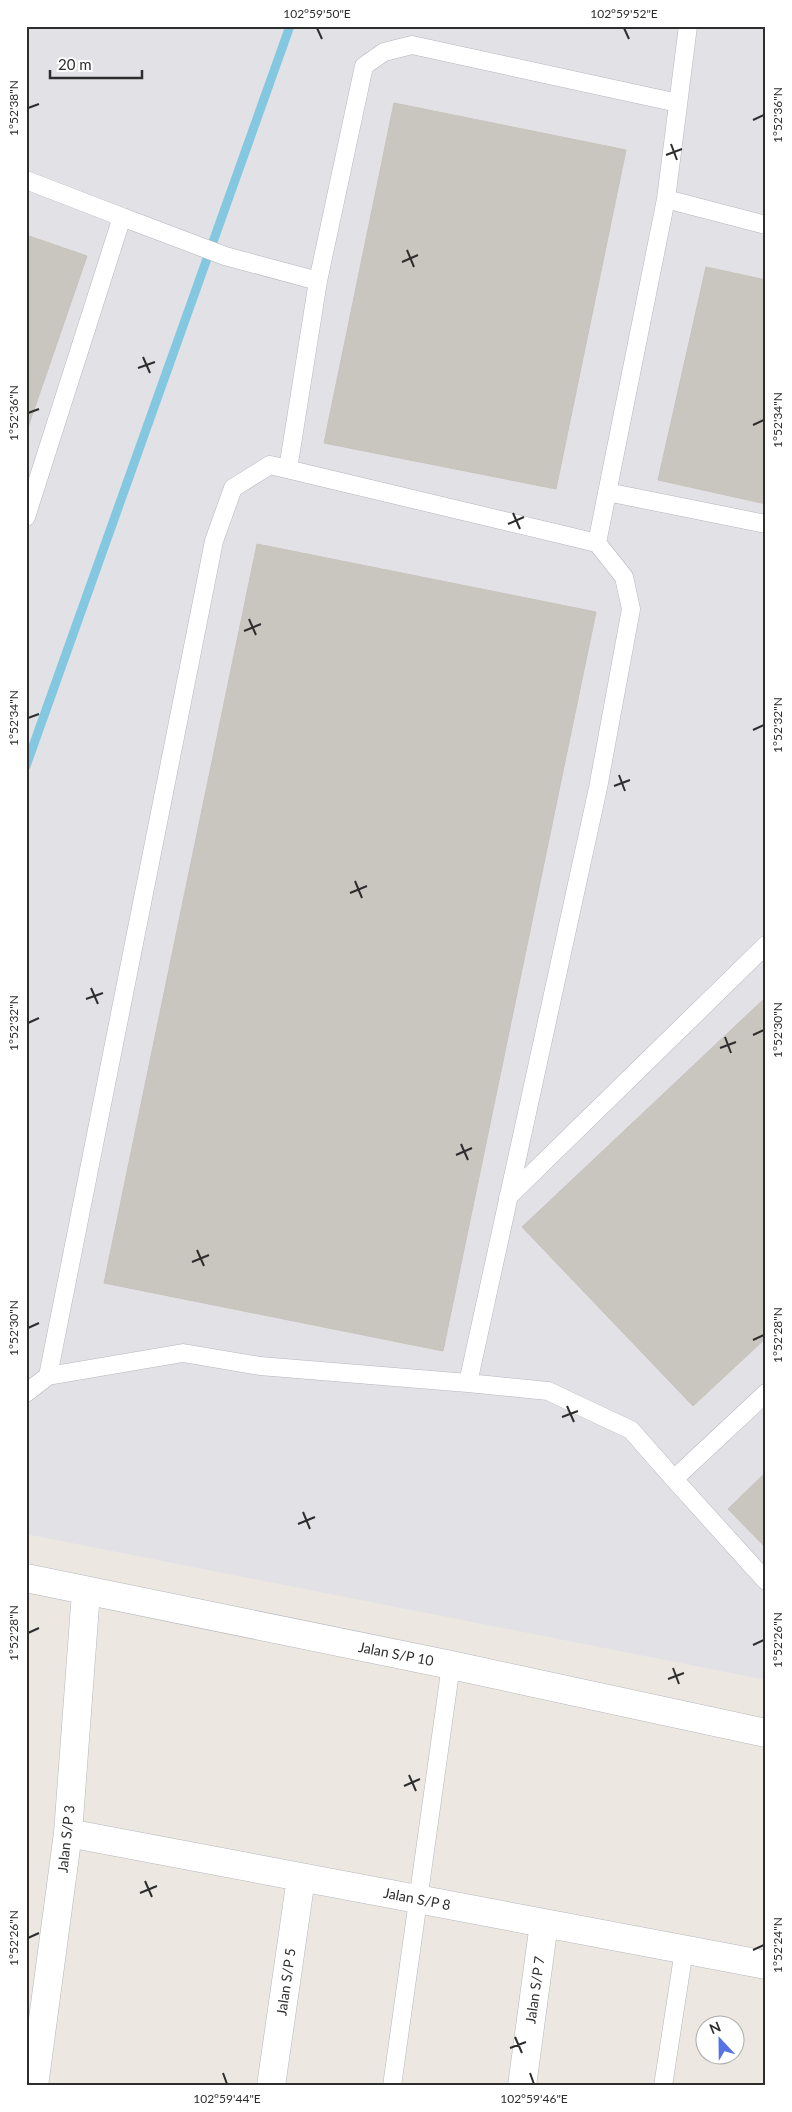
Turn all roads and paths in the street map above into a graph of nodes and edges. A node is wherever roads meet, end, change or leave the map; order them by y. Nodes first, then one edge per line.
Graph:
1 (688, 26) edge
2 (678, 103) junction
3 (26, 180) edge
4 (666, 199) junction
5 (122, 217) junction
6 (766, 225) edge
7 (318, 281) junction
8 (288, 469) junction
9 (607, 492) junction
10 (26, 517) edge
11 (766, 524) edge
12 (597, 543) junction
13 (766, 945) edge
14 (508, 1197) junction
15 (48, 1376) junction
16 (468, 1382) junction
17 (26, 1393) edge
18 (766, 1393) edge
19 (674, 1479) junction
20 (26, 1578) edge
21 (766, 1581) edge
22 (86, 1592) junction
23 (451, 1665) junction
24 (766, 1733) edge
25 (68, 1834) junction
26 (301, 1878) junction
27 (418, 1900) junction
28 (544, 1923) junction
29 (684, 1950) junction
30 (766, 1965) edge
31 (34, 2086) edge
32 (271, 2086) edge
33 (392, 2086) edge
34 (522, 2086) edge
35 (663, 2086) edge

1 - 2 lane
2 - 4 lane
2 - 7 lane
3 - 5 lane
4 - 6 lane
4 - 9 lane
5 - 7 lane
5 - 10 lane
7 - 8 lane
8 - 12 lane
8 - 15 lane
9 - 11 lane
9 - 12 lane
12 - 14 lane
13 - 14 lane
14 - 16 lane
15 - 16 lane
15 - 17 lane
16 - 19 lane
18 - 19 lane
19 - 21 lane
20 - 22 street, Jalan S/P 10
22 - 23 street, Jalan S/P 10
22 - 25 street, Jalan S/P 3
23 - 24 street, Jalan S/P 10
23 - 27 lane
25 - 26 street, Jalan S/P 8
25 - 31 street, Jalan S/P 3
26 - 27 street, Jalan S/P 8
26 - 32 street, Jalan S/P 5
27 - 28 street, Jalan S/P 8
27 - 33 lane
28 - 29 street, Jalan S/P 8
28 - 34 street, Jalan S/P 7
29 - 30 street, Jalan S/P 8
29 - 35 lane

